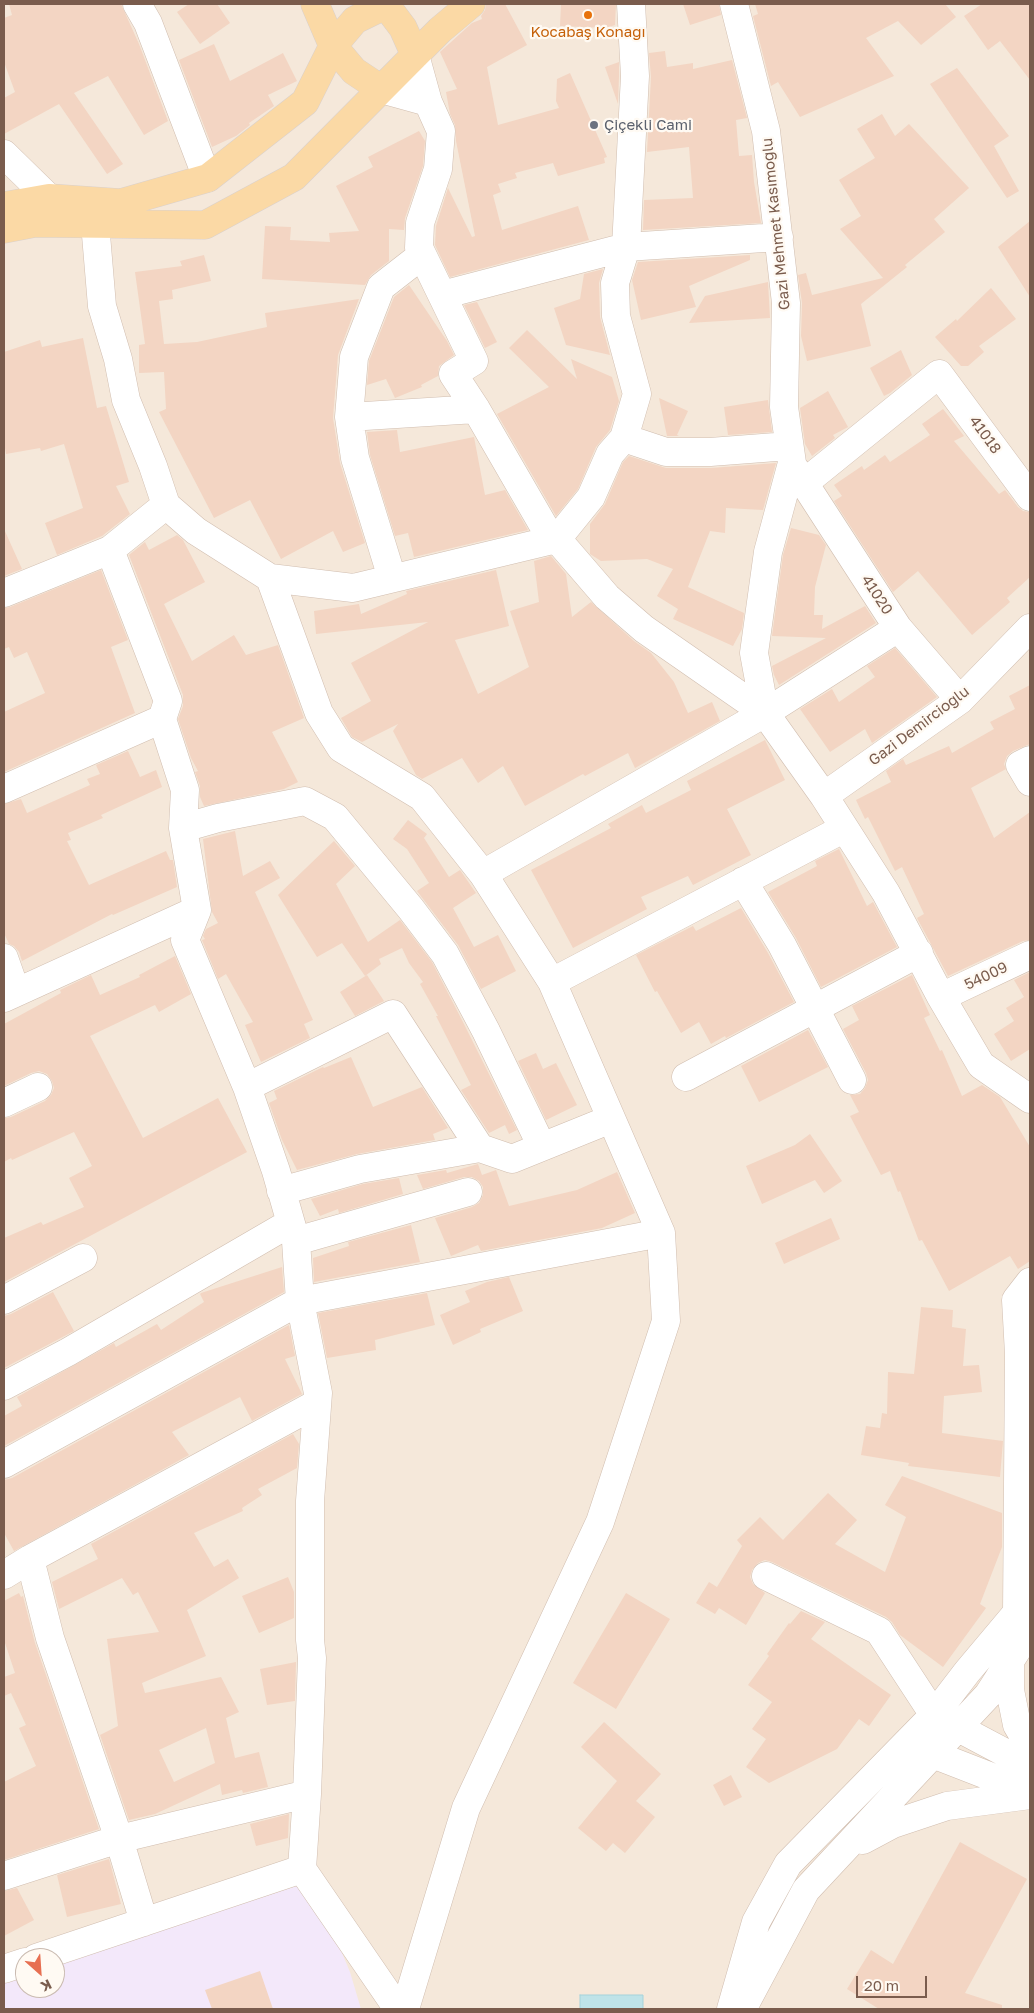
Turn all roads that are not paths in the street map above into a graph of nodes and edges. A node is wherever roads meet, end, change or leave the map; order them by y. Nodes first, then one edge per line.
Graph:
1 (138, 4) edge
2 (314, 4) edge
3 (386, 4) edge
4 (471, 4) edge
5 (632, 4) edge
6 (734, 4) edge
7 (332, 46) junction
8 (415, 55) junction
9 (381, 90) junction
10 (428, 102) junction
11 (4, 154) edge
12 (207, 178) junction
13 (49, 198) junction
14 (4, 206) edge
15 (95, 223) junction
16 (4, 229) edge
17 (779, 237) junction
18 (626, 247) junction
19 (422, 255) junction
20 (442, 295) junction
21 (476, 409) junction
22 (350, 417) junction
23 (624, 438) junction
24 (795, 464) junction
25 (1030, 497) edge
26 (166, 505) junction
27 (557, 539) junction
28 (110, 550) junction
29 (270, 578) junction
30 (392, 578) junction
31 (4, 593) edge
32 (898, 628) junction
33 (1030, 628) edge
34 (960, 700) junction
35 (765, 713) junction
36 (162, 719) junction
37 (1030, 760) edge
38 (1030, 782) edge
39 (4, 789) edge
40 (824, 796) junction
41 (184, 828) junction
42 (843, 829) junction
43 (483, 874) junction
44 (743, 880) junction
45 (197, 910) junction
46 (919, 953) junction
47 (1030, 955) edge
48 (4, 958) edge
49 (552, 982) junction
50 (10, 995) edge
51 (941, 997) junction
52 (815, 1009) junction
53 (686, 1077) dead end
54 (852, 1080) dead end
55 (38, 1087) dead end
56 (246, 1087) junction
57 (1030, 1099) edge
58 (4, 1103) edge
59 (611, 1119) junction
60 (542, 1147) junction
61 (480, 1148) junction
62 (281, 1191) junction
63 (468, 1192) dead end
64 (293, 1232) junction
65 (661, 1233) junction
66 (83, 1258) dead end
67 (1030, 1282) edge
68 (4, 1300) edge
69 (300, 1301) junction
70 (4, 1386) edge
71 (316, 1404) junction
72 (4, 1464) edge
73 (30, 1559) junction
74 (4, 1575) edge
75 (766, 1576) dead end
76 (1026, 1614) edge
77 (1010, 1661) junction
78 (934, 1715) junction
79 (958, 1728) junction
80 (907, 1742) junction
81 (1030, 1748) edge
82 (933, 1755) junction
83 (1030, 1766) edge
84 (1030, 1789) edge
85 (307, 1794) junction
86 (1030, 1795) edge
87 (119, 1839) junction
88 (844, 1850) junction
89 (302, 1869) junction
90 (4, 1876) edge
91 (144, 1922) junction
92 (65, 1948) edge
93 (398, 2009) edge
94 (405, 2009) edge
95 (731, 2009) edge
96 (742, 2009) edge

1 - 12 street
2 - 7 main road
3 - 7 main road
3 - 8 main road
4 - 8 main road
5 - 18 street
6 - 17 street, Gazi Mehmet Kasımoğlu
7 - 9 main road
7 - 12 main road
8 - 9 main road
8 - 10 street
9 - 10 street
9 - 15 main road
10 - 19 street
11 - 13 street
12 - 13 main road
13 - 14 main road
15 - 16 main road
15 - 26 street
17 - 18 street
17 - 24 street, Gazi Mehmet Kasımoğlu
18 - 20 street
18 - 23 street
19 - 20 street
19 - 22 street
20 - 21 street
21 - 22 street
21 - 27 street
22 - 30 street
23 - 24 street
23 - 27 street
24 - 25 street, 41018
24 - 32 street, 41020
24 - 35 street, Gazi Mehmet Kasımoğlu
26 - 28 street
26 - 29 street
27 - 30 street
27 - 35 street
28 - 31 street
28 - 36 street
29 - 30 street
29 - 43 street
32 - 34 street, 41020
32 - 35 street
33 - 34 street, Gazi Demircioğlu
34 - 40 street, Gazi Demircioğlu
35 - 40 street
35 - 43 street
36 - 39 street
36 - 41 street
37 - 38 street
40 - 42 street
41 - 45 street
41 - 60 street
42 - 44 street
42 - 46 street
43 - 49 street
44 - 49 street
44 - 52 street
45 - 50 street
45 - 56 street
46 - 51 street
46 - 52 street
47 - 51 street, 54009
48 - 50 street
49 - 59 street
51 - 57 street
52 - 53 street
52 - 54 street
55 - 58 street
56 - 61 street
56 - 62 street
59 - 60 street
59 - 65 street
60 - 61 street
61 - 62 street
62 - 64 street
63 - 64 street
64 - 69 street
64 - 70 street
65 - 69 street
65 - 94 street
66 - 68 street
67 - 76 street
69 - 71 street
69 - 72 street
71 - 73 street
71 - 85 street
73 - 74 street
73 - 87 street
75 - 78 street
76 - 77 street
76 - 78 street
77 - 79 street
77 - 81 street
78 - 79 street
78 - 80 street
79 - 82 street
79 - 83 street
80 - 82 street
80 - 95 street
82 - 84 street
82 - 88 street
85 - 87 street
85 - 89 street
86 - 88 street
87 - 90 street
87 - 91 street
88 - 96 street
89 - 91 street
89 - 93 street
91 - 92 street

